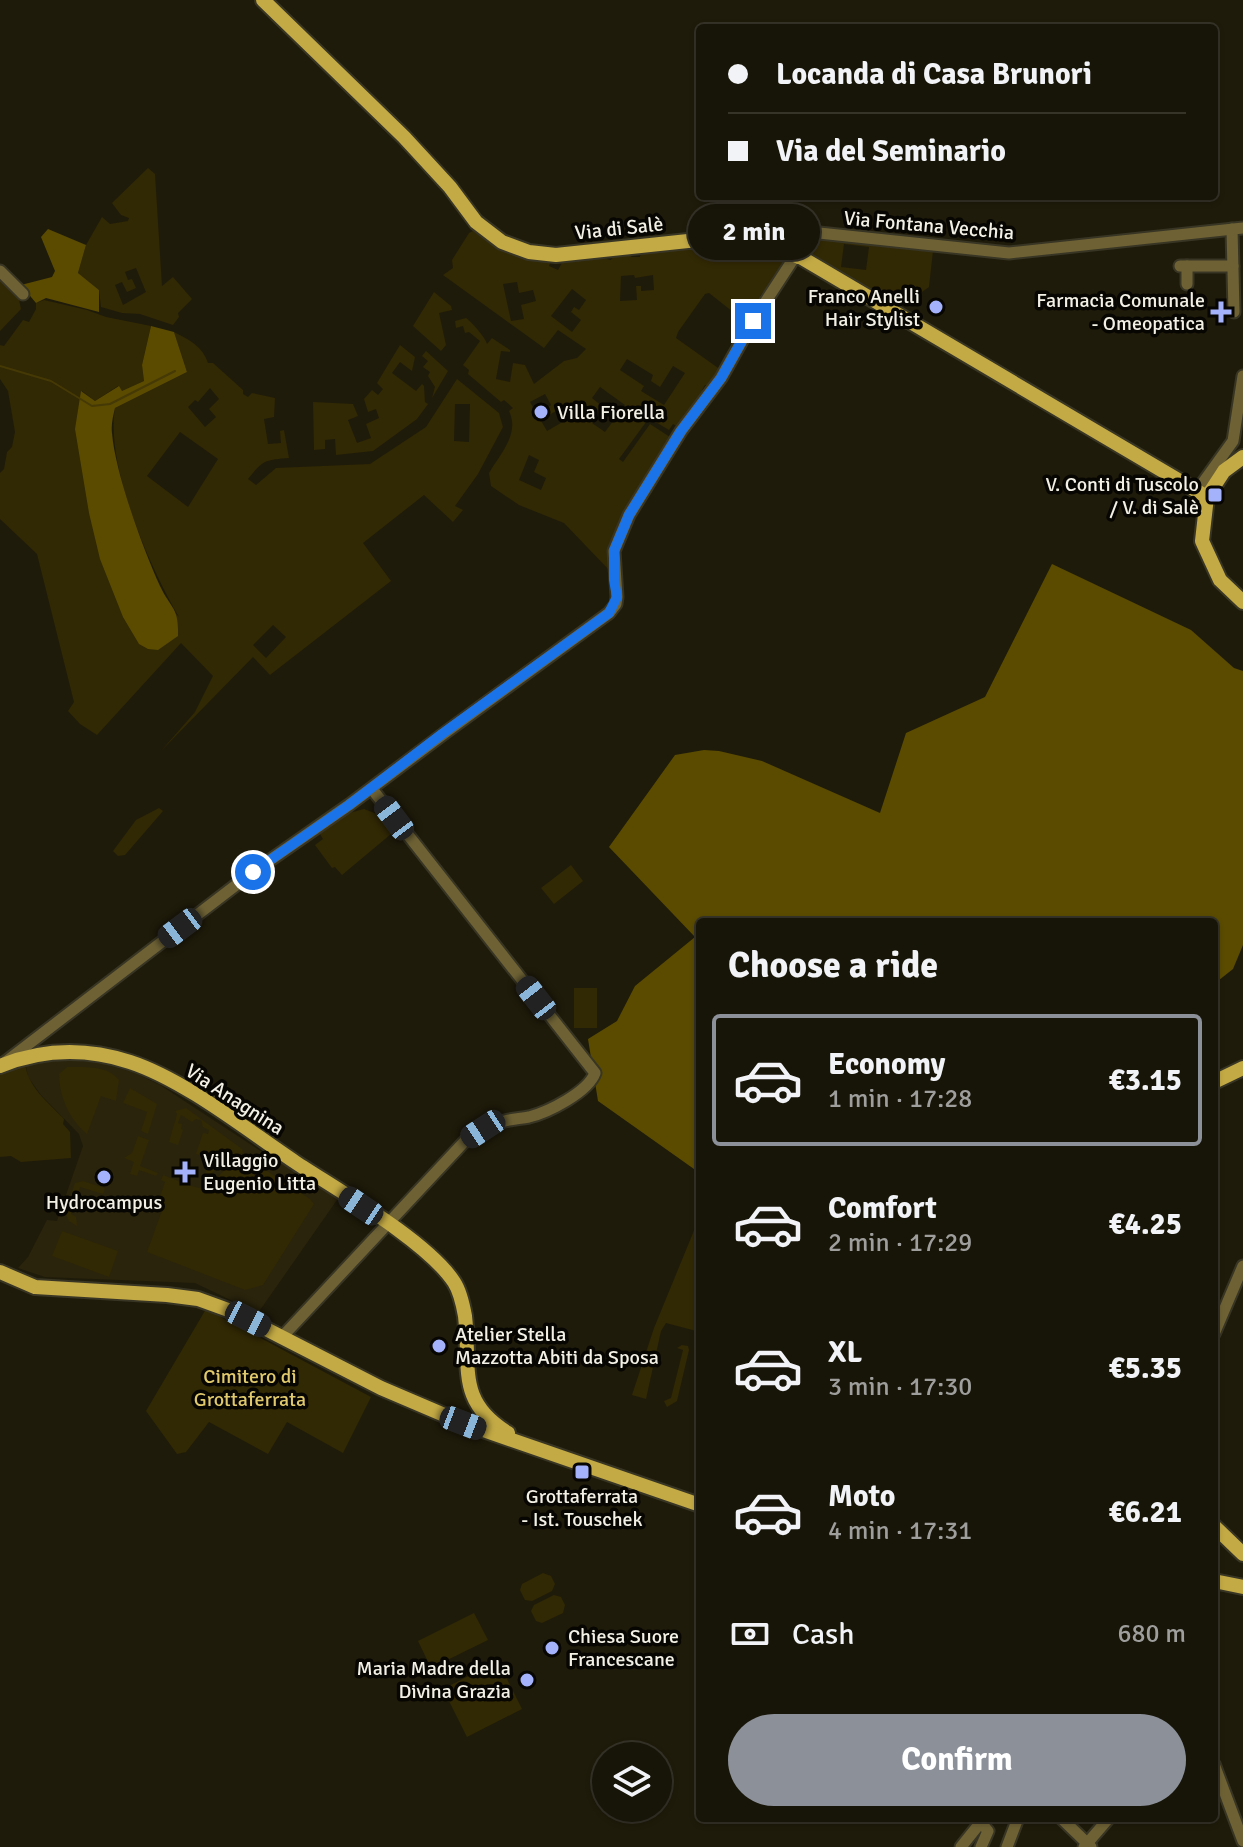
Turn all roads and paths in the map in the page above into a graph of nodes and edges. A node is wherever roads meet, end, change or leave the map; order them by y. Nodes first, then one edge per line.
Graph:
1 (263, 0) edge
2 (1238, 229) edge
3 (805, 234) junction
4 (756, 241) junction
5 (797, 256) junction
6 (1233, 266) junction
7 (0, 271) edge
8 (1187, 284) dead end
9 (1238, 287) edge
10 (23, 294) dead end
11 (1234, 312) dead end
12 (1243, 376) edge
13 (1243, 457) edge
14 (1203, 494) junction
15 (1243, 603) edge
16 (372, 789) junction
17 (349, 805) junction
18 (394, 818) junction
19 (35, 1037) junction
20 (44, 1054) junction
21 (0, 1066) edge
22 (1243, 1068) edge
23 (1218, 1080) edge
24 (388, 1224) junction
25 (1243, 1266) edge
26 (0, 1272) edge
27 (1218, 1325) edge
28 (282, 1337) junction
29 (484, 1416) junction
30 (463, 1423) junction
31 (532, 1447) junction
32 (696, 1504) edge
33 (1218, 1530) edge
34 (1243, 1554) edge
35 (1218, 1582) edge
36 (1243, 1587) edge
37 (1218, 1775) edge
38 (978, 1822) edge
39 (981, 1822) edge
40 (1016, 1822) edge
41 (1065, 1822) edge
42 (1106, 1822) edge
43 (1243, 1841) edge
44 (962, 1846) edge
45 (1087, 1846) edge
46 (981, 1847) edge
47 (1007, 1847) edge
48 (1237, 1847) edge

1 - 4 main road, Via di Salè
2 - 3 street, Via Fontana Vecchia
2 - 6 street
3 - 4 street, Via Fontana Vecchia
3 - 5 main road
4 - 5 main road, Via di Salè
5 - 14 main road, Via di Salè
5 - 16 street
6 - 8 street
6 - 9 street
7 - 10 street
9 - 11 street
12 - 14 street
13 - 14 main road
14 - 15 main road
16 - 17 street
16 - 18 street
17 - 18 street
17 - 19 street
18 - 24 street
19 - 20 street
19 - 21 street
20 - 21 main road, Via Anagnina
20 - 24 main road, Via Anagnina
22 - 23 main road
24 - 28 street
24 - 29 main road, Via Anagnina
25 - 27 street
26 - 28 main road
28 - 30 main road
29 - 30 main road
29 - 31 main road
30 - 31 main road
31 - 32 main road
33 - 34 main road
35 - 36 main road
37 - 43 street
38 - 44 street
39 - 46 street
40 - 47 street
41 - 45 street
42 - 45 street
43 - 48 street

